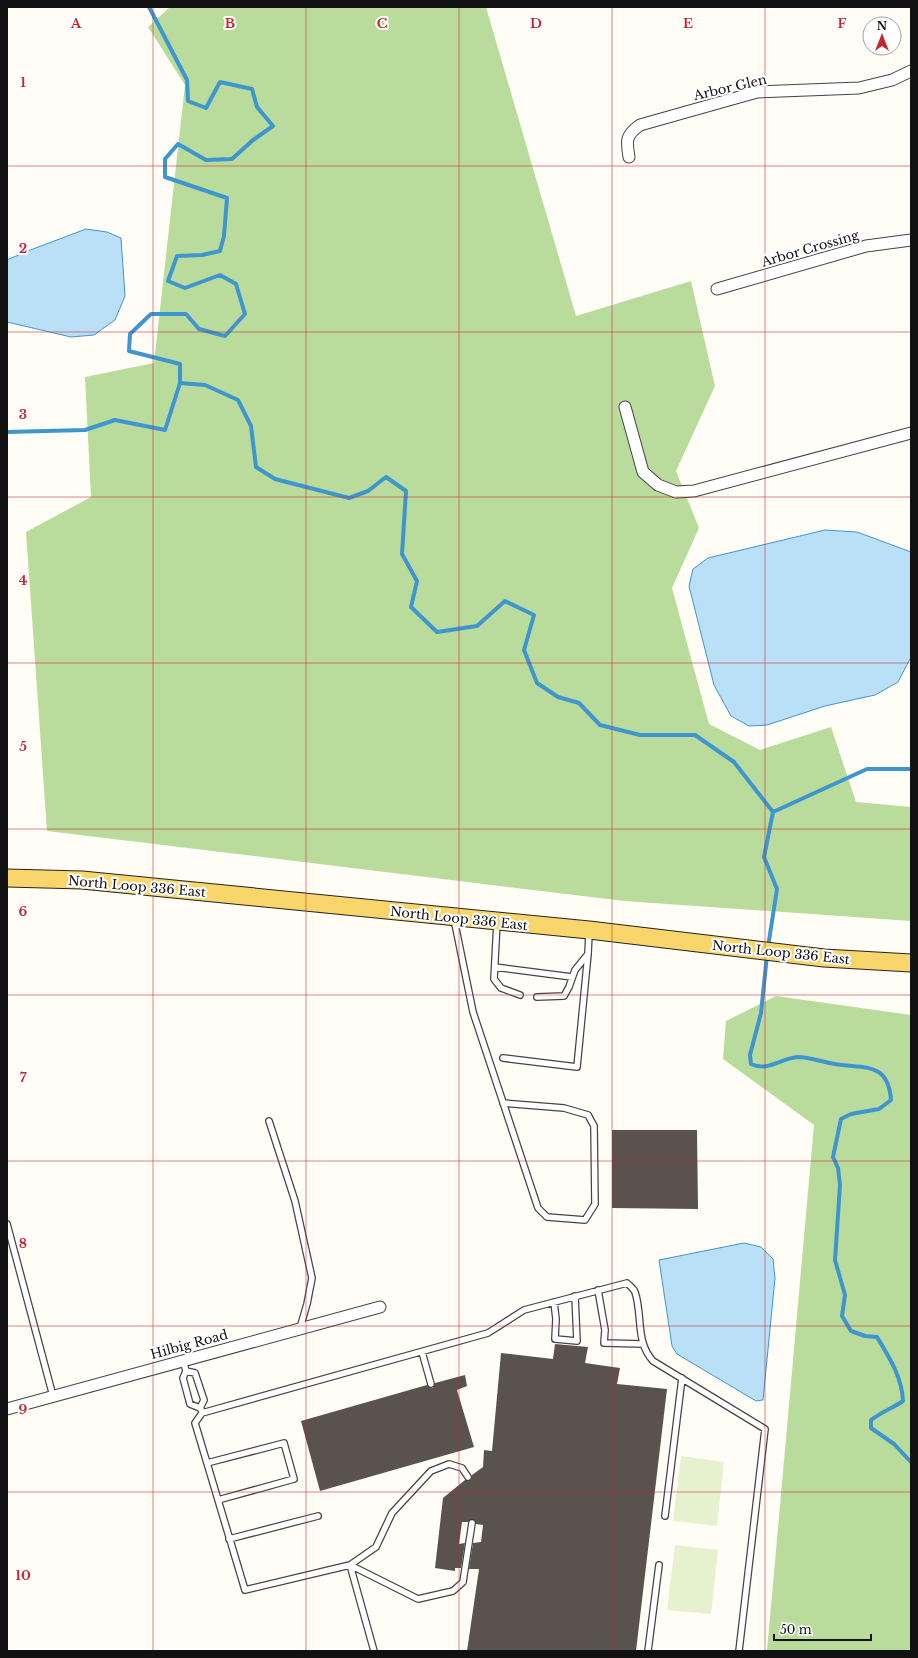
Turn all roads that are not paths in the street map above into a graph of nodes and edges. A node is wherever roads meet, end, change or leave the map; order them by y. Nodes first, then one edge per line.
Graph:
1 (911, 71) edge
2 (629, 157) dead end
3 (911, 240) edge
4 (717, 289) dead end
5 (625, 407) dead end
6 (911, 433) edge
7 (7, 878) edge
8 (453, 917) junction
9 (497, 922) junction
10 (589, 930) junction
11 (588, 954) junction
12 (911, 963) edge
13 (495, 967) junction
14 (572, 977) junction
15 (520, 995) dead end
16 (537, 997) dead end
17 (502, 1058) dead end
18 (503, 1103) junction
19 (269, 1120) dead end
20 (7, 1224) edge
21 (598, 1290) junction
22 (575, 1296) junction
23 (554, 1302) junction
24 (380, 1307) dead end
25 (300, 1328) junction
26 (642, 1344) junction
27 (422, 1352) junction
28 (184, 1365) junction
29 (682, 1378) junction
30 (432, 1384) dead end
31 (53, 1396) junction
32 (7, 1409) edge
33 (201, 1410) junction
34 (207, 1463) junction
35 (468, 1478) dead end
36 (218, 1500) junction
37 (318, 1516) dead end
38 (665, 1516) dead end
39 (472, 1523) dead end
40 (229, 1539) junction
41 (350, 1565) junction
42 (659, 1565) dead end
43 (374, 1651) edge
44 (648, 1651) edge
45 (739, 1651) edge

1 - 2 street, Arbor Glen
3 - 4 street, Arbor Crossing
5 - 6 street
7 - 8 main road, North Loop 336 East
8 - 9 main road, North Loop 336 East
8 - 18 lane
9 - 10 main road, North Loop 336 East
9 - 13 lane
10 - 11 lane
10 - 12 main road, North Loop 336 East
11 - 14 lane
11 - 17 lane
13 - 14 lane
13 - 15 lane
14 - 16 lane
18 - 18 lane
19 - 25 lane
20 - 31 lane
21 - 22 lane
21 - 26 lane
21 - 26 lane
22 - 23 lane
22 - 23 lane
23 - 27 lane
24 - 25 street, Hilbig Road
25 - 28 street, Hilbig Road
26 - 29 lane
27 - 30 lane
27 - 33 lane
28 - 31 street, Hilbig Road
28 - 33 lane
28 - 33 lane
29 - 38 lane
29 - 45 lane
31 - 32 street, Hilbig Road
33 - 34 lane
34 - 36 lane
34 - 36 lane
35 - 41 lane
36 - 40 lane
37 - 40 lane
39 - 41 lane
40 - 41 lane
41 - 43 lane
42 - 44 lane

